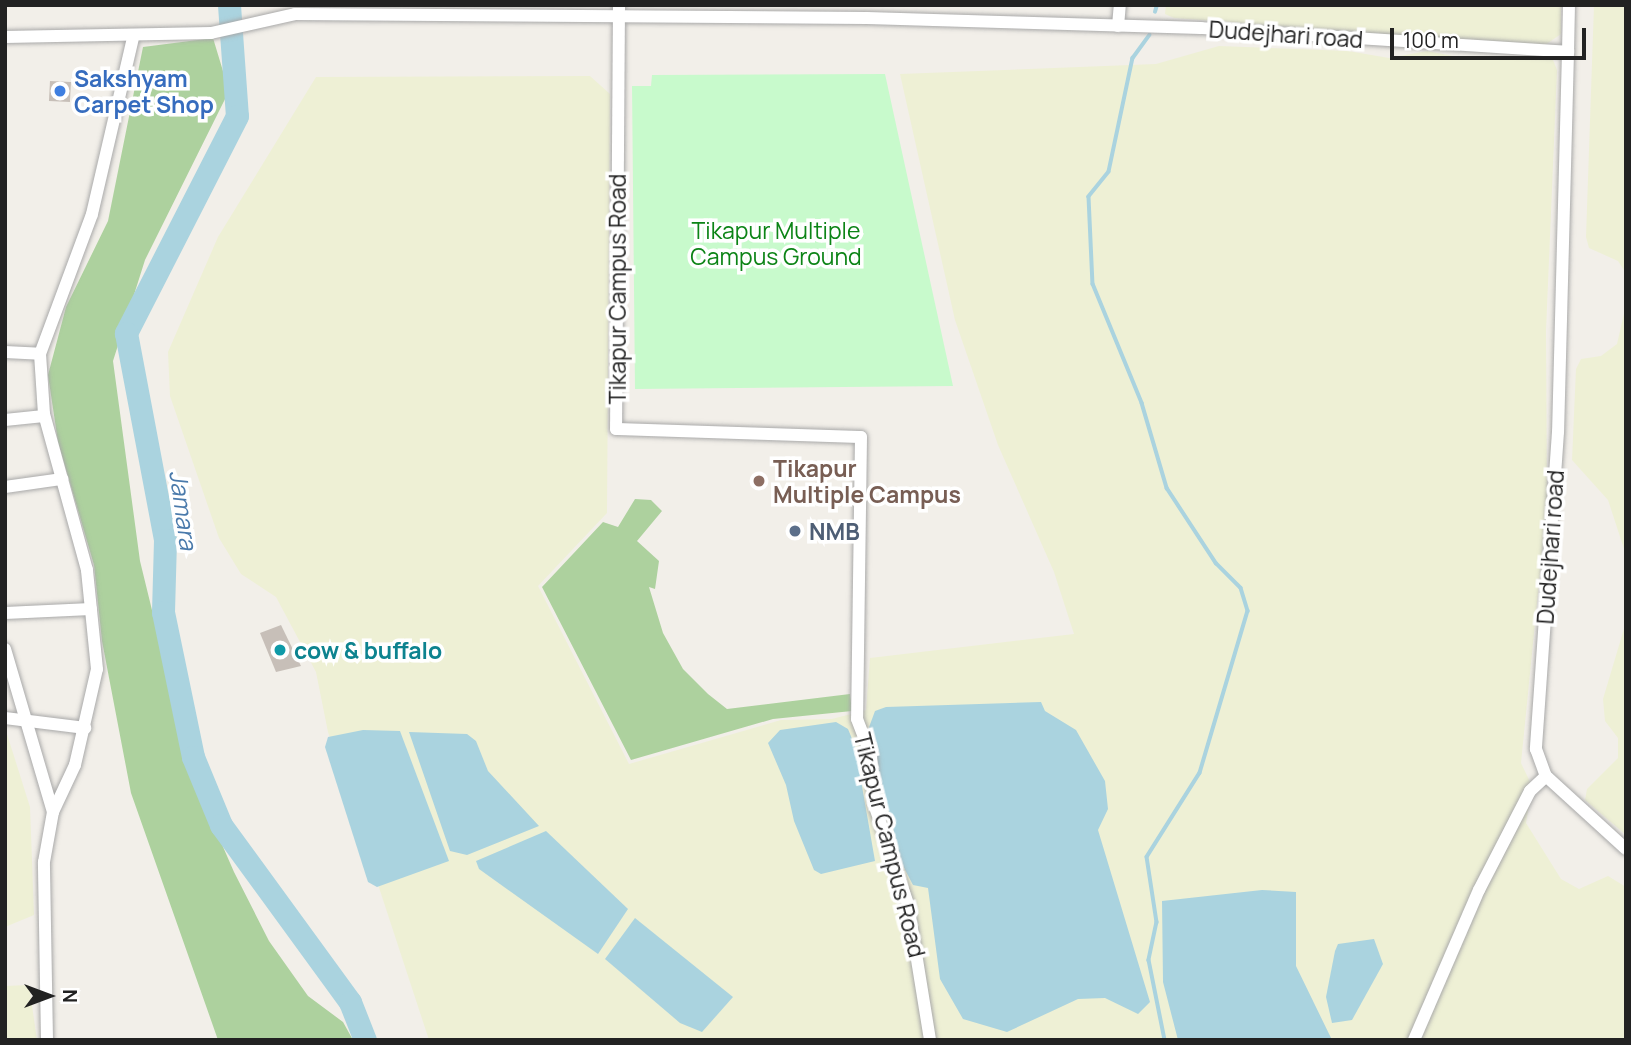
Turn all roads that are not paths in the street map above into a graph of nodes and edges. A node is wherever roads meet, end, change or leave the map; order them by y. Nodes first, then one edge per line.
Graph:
1 (1120, 5) edge
2 (1569, 5) edge
3 (294, 9) edge
4 (619, 11) edge
5 (867, 12) edge
6 (1118, 26) junction
7 (5, 37) edge
8 (133, 38) junction
9 (1568, 52) junction
10 (5, 352) edge
11 (40, 354) junction
12 (44, 416) junction
13 (5, 420) edge
14 (62, 479) junction
15 (5, 487) edge
16 (91, 609) junction
17 (5, 613) edge
18 (5, 649) edge
19 (5, 718) edge
20 (26, 718) junction
21 (85, 728) junction
22 (1546, 776) junction
23 (53, 812) junction
24 (1626, 849) edge
25 (47, 1040) edge
26 (930, 1040) edge
27 (1414, 1040) edge

1 - 6 street
2 - 9 street
3 - 4 street, Dudejhari road
3 - 8 street, Dudejhari road
4 - 5 street, Dudejhari road
4 - 26 street, Tikapur Campus Road
5 - 6 street, Dudejhari road
6 - 9 street, Dudejhari road
7 - 8 street, Dudejhari road
8 - 11 street
9 - 22 street, Dudejhari road
10 - 11 street
11 - 12 street
12 - 13 street
12 - 14 street
14 - 15 street
14 - 16 street
16 - 17 street
16 - 21 street
18 - 20 street
19 - 20 street
20 - 21 street
20 - 23 street
21 - 23 street
22 - 24 street
22 - 27 street
23 - 25 street

